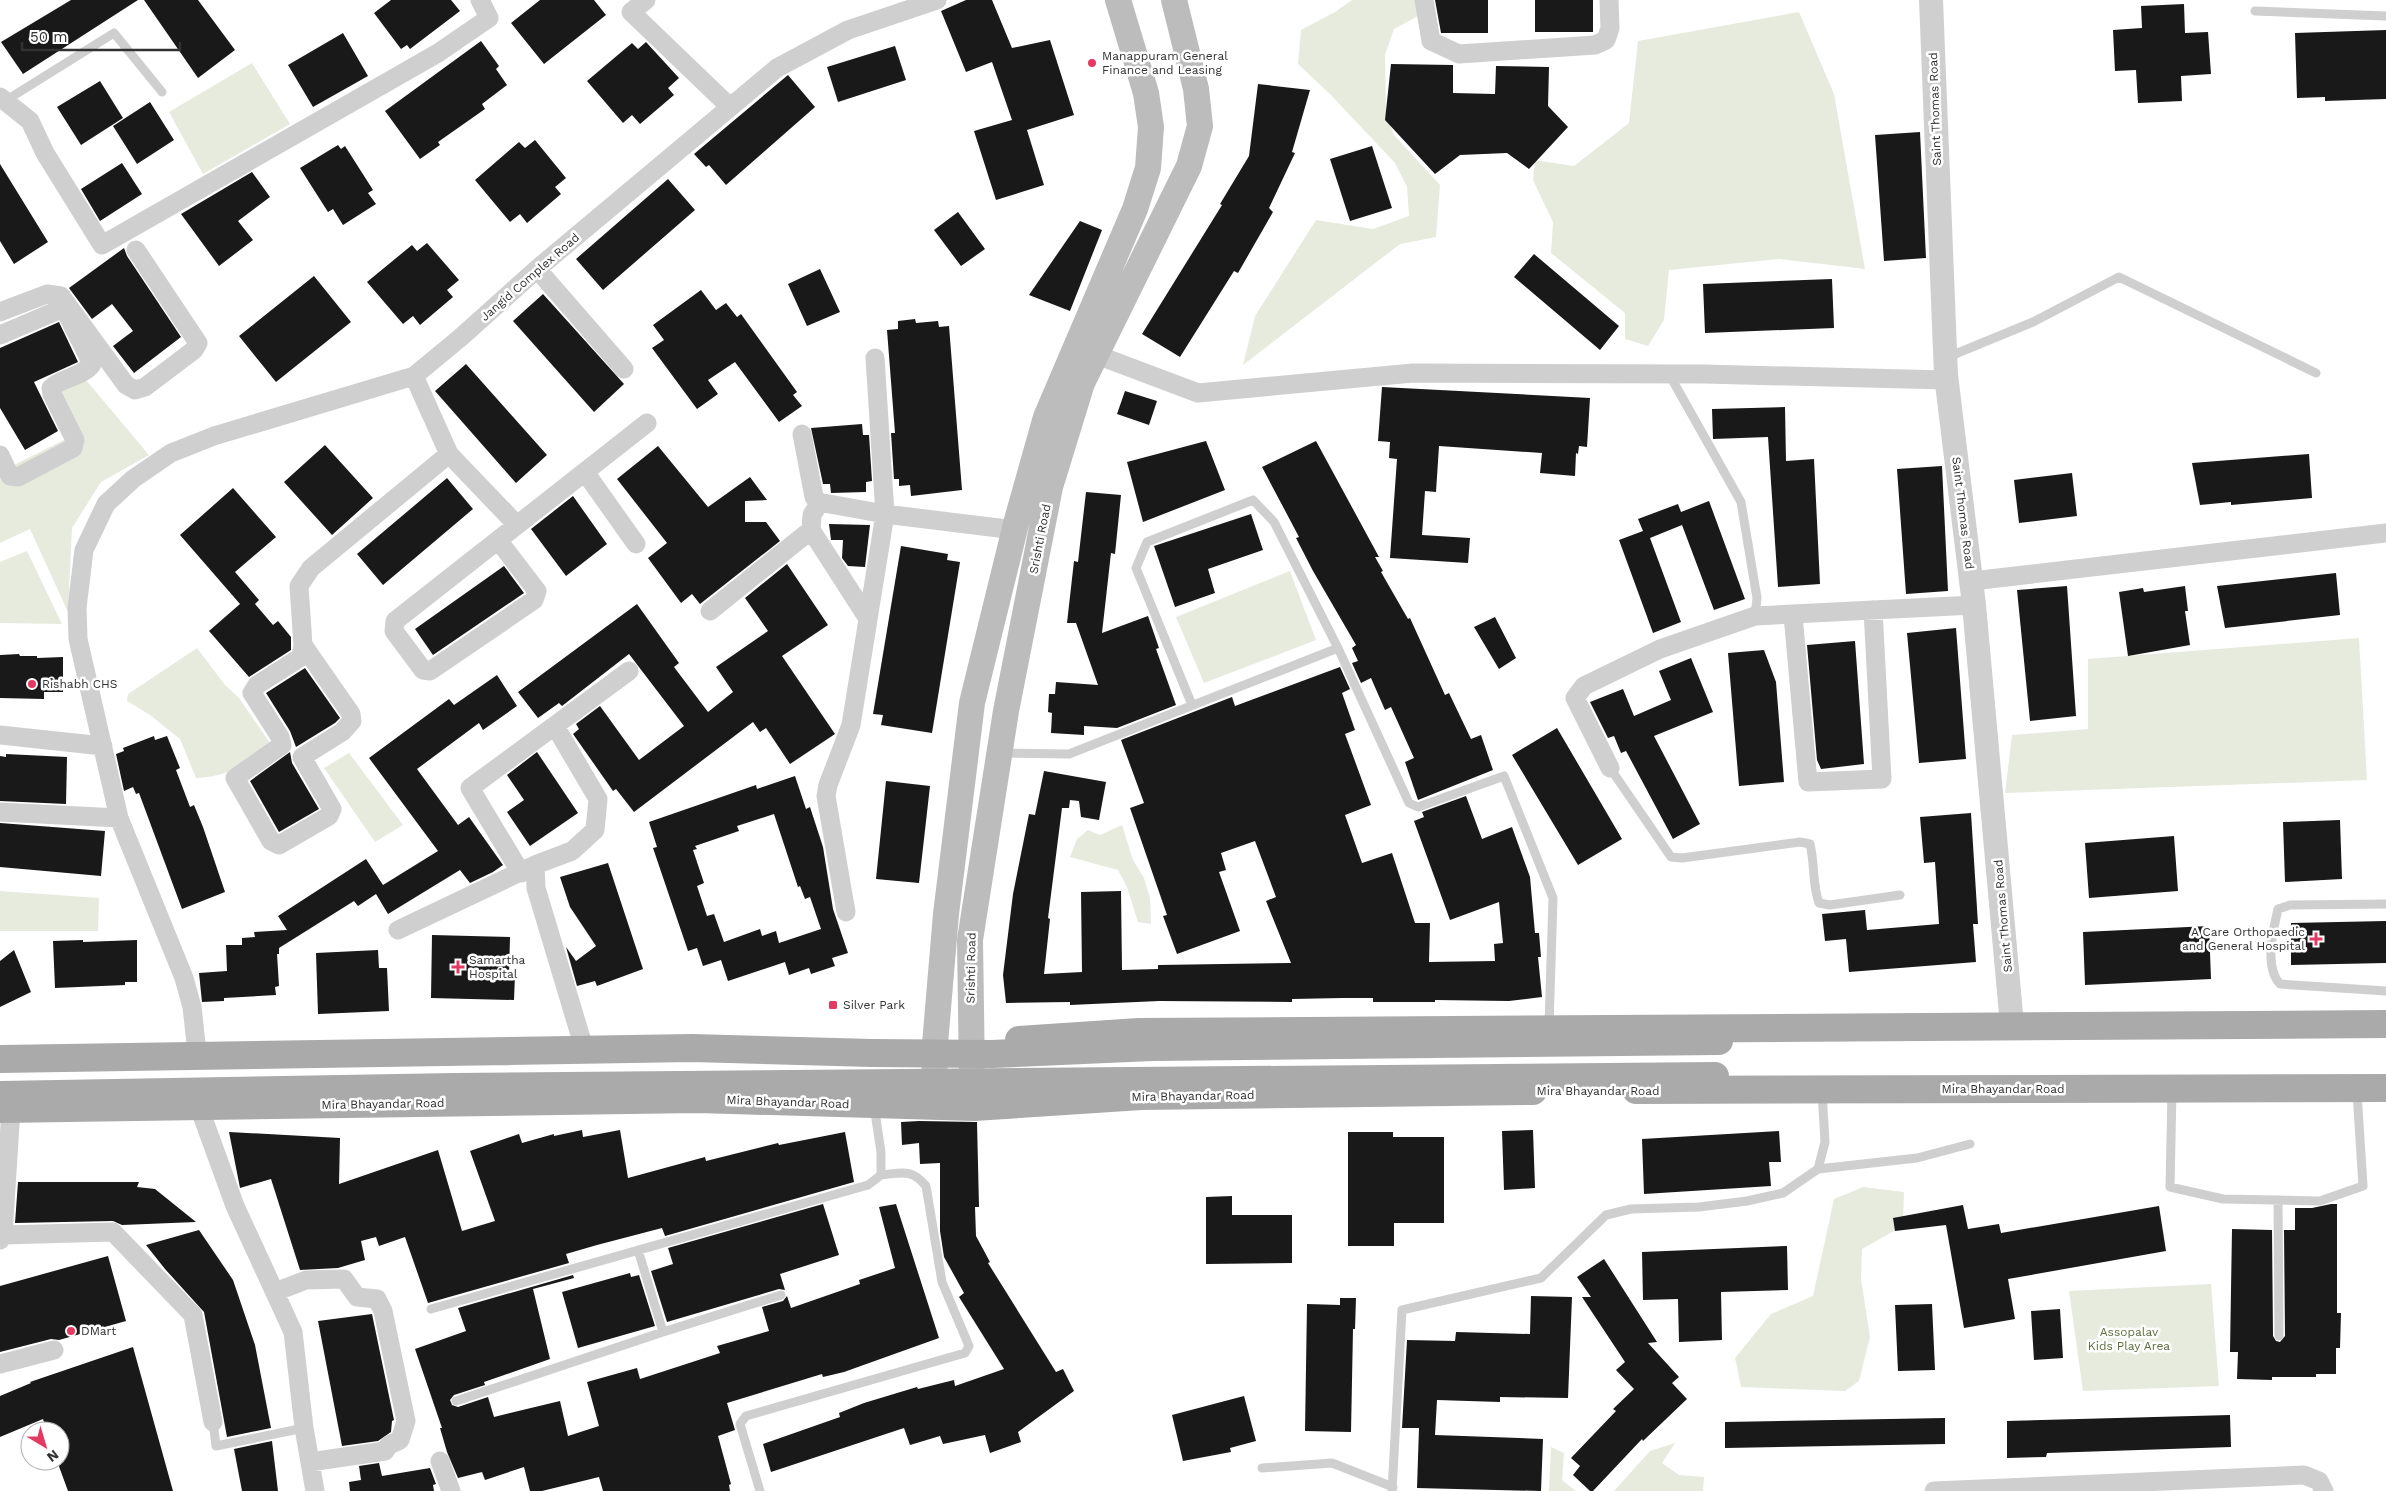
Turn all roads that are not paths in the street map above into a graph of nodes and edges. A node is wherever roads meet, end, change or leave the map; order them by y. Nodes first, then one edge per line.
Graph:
1 (480, 0) edge
2 (646, 0) edge
3 (937, 0) edge
4 (1118, 0) edge
5 (1174, 0) edge
6 (1424, 0) edge
7 (1609, 0) edge
8 (1931, 0) edge
9 (2256, 11) dead end
10 (2386, 16) edge
11 (162, 92) dead end
12 (3, 99) edge
13 (730, 107) junction
14 (136, 250) dead end
15 (536, 269) junction
16 (0, 312) edge
17 (0, 335) edge
18 (1096, 355) junction
19 (875, 358) dead end
20 (624, 369) dead end
21 (1946, 369) junction
22 (2316, 373) dead end
23 (1668, 374) junction
24 (414, 376) junction
25 (647, 423) dead end
26 (802, 434) dead end
27 (1053, 434) junction
28 (449, 454) junction
29 (0, 455) edge
30 (585, 472) junction
31 (820, 502) junction
32 (885, 514) junction
33 (517, 525) junction
34 (811, 530) junction
35 (1015, 530) junction
36 (2386, 533) edge
37 (498, 540) junction
38 (636, 544) dead end
39 (1972, 581) junction
40 (1974, 605) junction
41 (1873, 610) junction
42 (710, 611) dead end
43 (1794, 614) junction
44 (1755, 616) junction
45 (867, 617) junction
46 (303, 645) junction
47 (1338, 648) junction
48 (629, 671) dead end
49 (972, 703) junction
50 (1192, 705) junction
51 (1006, 711) junction
52 (555, 726) junction
53 (0, 735) edge
54 (103, 746) junction
55 (1000, 753) junction
56 (1610, 768) joint
57 (0, 812) edge
58 (118, 818) junction
59 (528, 869) junction
60 (1900, 895) dead end
61 (2386, 904) edge
62 (846, 912) dead end
63 (398, 930) dead end
64 (2386, 991) edge
65 (2386, 1024) edge
66 (2012, 1025) junction
67 (1851, 1026) junction
68 (1549, 1028) junction
69 (581, 1038) junction
70 (196, 1043) junction
71 (970, 1043) junction
72 (935, 1044) junction
73 (0, 1046) edge
74 (0, 1059) edge
75 (2356, 1088) junction
76 (2386, 1088) edge
77 (1853, 1089) junction
78 (2172, 1089) junction
79 (1821, 1090) junction
80 (4, 1104) edge
81 (874, 1106) junction
82 (934, 1107) junction
83 (974, 1107) junction
84 (199, 1108) junction
85 (1970, 1144) dead end
86 (1818, 1169) junction
87 (881, 1175) junction
88 (2278, 1200) junction
89 (2, 1238) edge
90 (638, 1250) junction
91 (275, 1292) junction
92 (782, 1295) dead end
93 (431, 1309) dead end
94 (662, 1332) junction
95 (2279, 1336) dead end
96 (54, 1350) dead end
97 (0, 1364) edge
98 (456, 1401) dead end
99 (213, 1422) joint
100 (304, 1428) junction
101 (440, 1461) dead end
102 (310, 1462) junction
103 (1262, 1468) dead end
104 (1393, 1489) edge
105 (315, 1491) edge
106 (452, 1491) edge
107 (760, 1491) edge
108 (1934, 1491) edge
109 (2324, 1491) edge

1 - 12 street
2 - 13 street
3 - 13 street, Jangid Complex Road
4 - 27 main road, Srishti Road
5 - 18 main road, Srishti Road
6 - 7 street
8 - 21 street, Saint Thomas Road
9 - 10 lane
11 - 12 lane
13 - 15 street, Jangid Complex Road
14 - 16 street
15 - 20 street
15 - 24 street, Jangid Complex Road
17 - 29 street
18 - 23 street
18 - 27 main road, Srishti Road
19 - 32 street
21 - 22 lane
21 - 23 street
21 - 39 street, Saint Thomas Road
23 - 44 lane
24 - 28 street
24 - 54 street
25 - 30 street
26 - 31 street
27 - 35 main road, Srishti Road
27 - 51 main road, Srishti Road
28 - 33 street
28 - 46 street
30 - 33 street
30 - 38 street
31 - 32 street
31 - 34 street
32 - 35 street
32 - 45 street
33 - 37 street
34 - 42 street
34 - 45 street
35 - 49 main road, Srishti Road
36 - 39 street
37 - 37 street
39 - 40 street, Saint Thomas Road
40 - 41 street
40 - 66 street, Saint Thomas Road
41 - 43 street
41 - 43 street
43 - 44 street
44 - 56 street
45 - 62 street
46 - 46 street
47 - 50 lane
47 - 50 lane
47 - 68 lane
48 - 52 street
49 - 51 main road
49 - 72 main road, Srishti Road
50 - 55 lane
51 - 55 main road, Srishti Road
52 - 59 street
52 - 59 street
53 - 54 street
54 - 58 street
55 - 71 main road, Srishti Road
56 - 60 lane
57 - 58 street
58 - 70 street
59 - 63 street
59 - 69 street
61 - 64 lane
65 - 66 main road
66 - 67 main road
67 - 68 main road
67 - 74 main road, bridge
68 - 71 main road
69 - 70 main road
69 - 72 main road
70 - 73 main road
71 - 72 main road
71 - 83 main road, Srishti Road
72 - 82 main road, Srishti Road
75 - 76 main road, Mira Bhayandar Road
75 - 78 main road, Mira Bhayandar Road
75 - 88 lane
77 - 78 main road, Mira Bhayandar Road
77 - 79 main road, Mira Bhayandar Road
77 - 80 main road, bridge
78 - 88 lane
79 - 83 main road, Mira Bhayandar Road
79 - 86 lane
80 - 84 main road, Mira Bhayandar Road
80 - 89 street
81 - 82 main road, Mira Bhayandar Road
81 - 84 main road, Mira Bhayandar Road
81 - 87 lane
82 - 83 main road, Mira Bhayandar Road
84 - 91 street
85 - 86 lane
86 - 104 lane
87 - 90 lane
87 - 107 lane
88 - 95 lane
89 - 99 street
90 - 93 lane
90 - 94 lane
91 - 100 street
91 - 102 street
92 - 94 lane
94 - 98 lane
96 - 97 street
99 - 100 lane
100 - 102 street
101 - 106 street
102 - 105 street
103 - 104 lane
108 - 109 street

